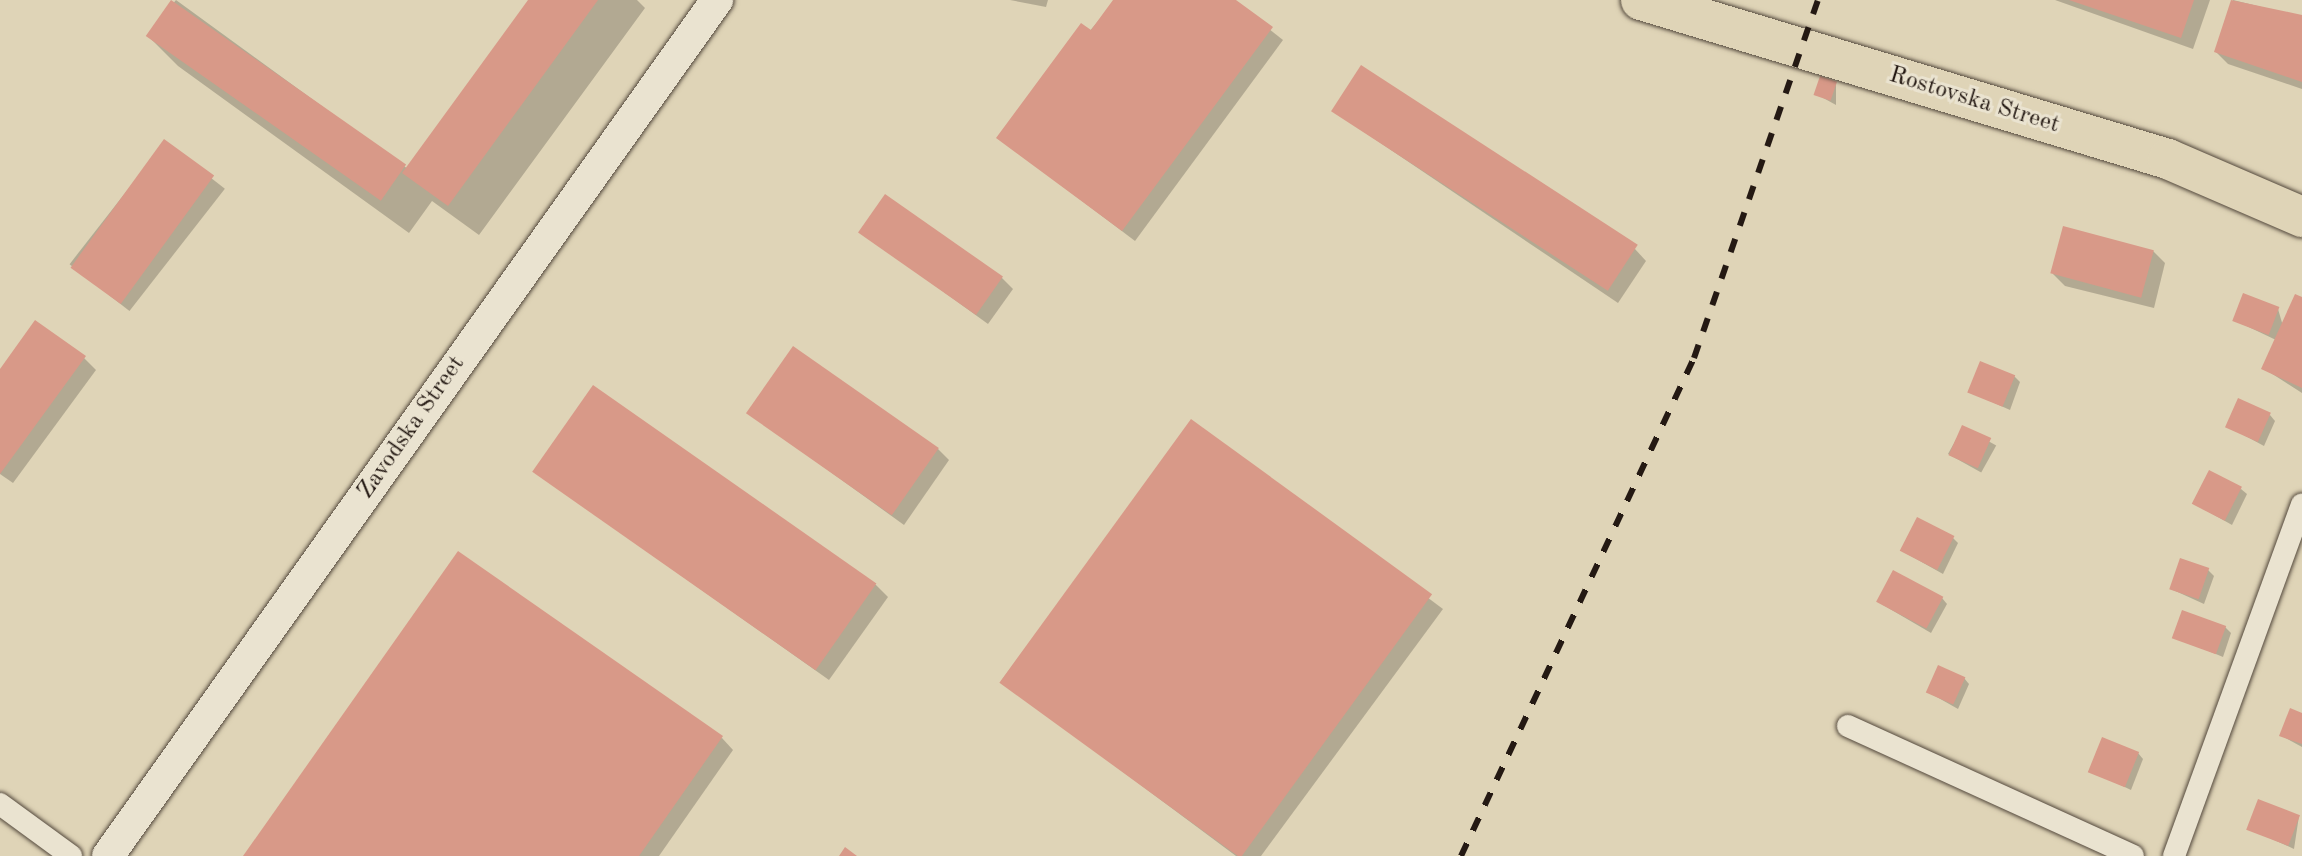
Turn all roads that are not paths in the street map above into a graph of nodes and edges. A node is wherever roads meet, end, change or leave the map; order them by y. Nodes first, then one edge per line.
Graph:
1 (717, 0) edge
2 (1641, 0) edge
3 (2302, 217) edge
4 (2302, 505) edge
5 (1848, 726) dead end
6 (0, 804) edge
7 (71, 856) edge
8 (108, 856) edge
9 (2133, 856) edge
10 (2174, 856) edge

1 - 8 main road, Zavodska Street
2 - 3 highway, Rostovska Street
4 - 10 street
5 - 9 street
6 - 7 street

